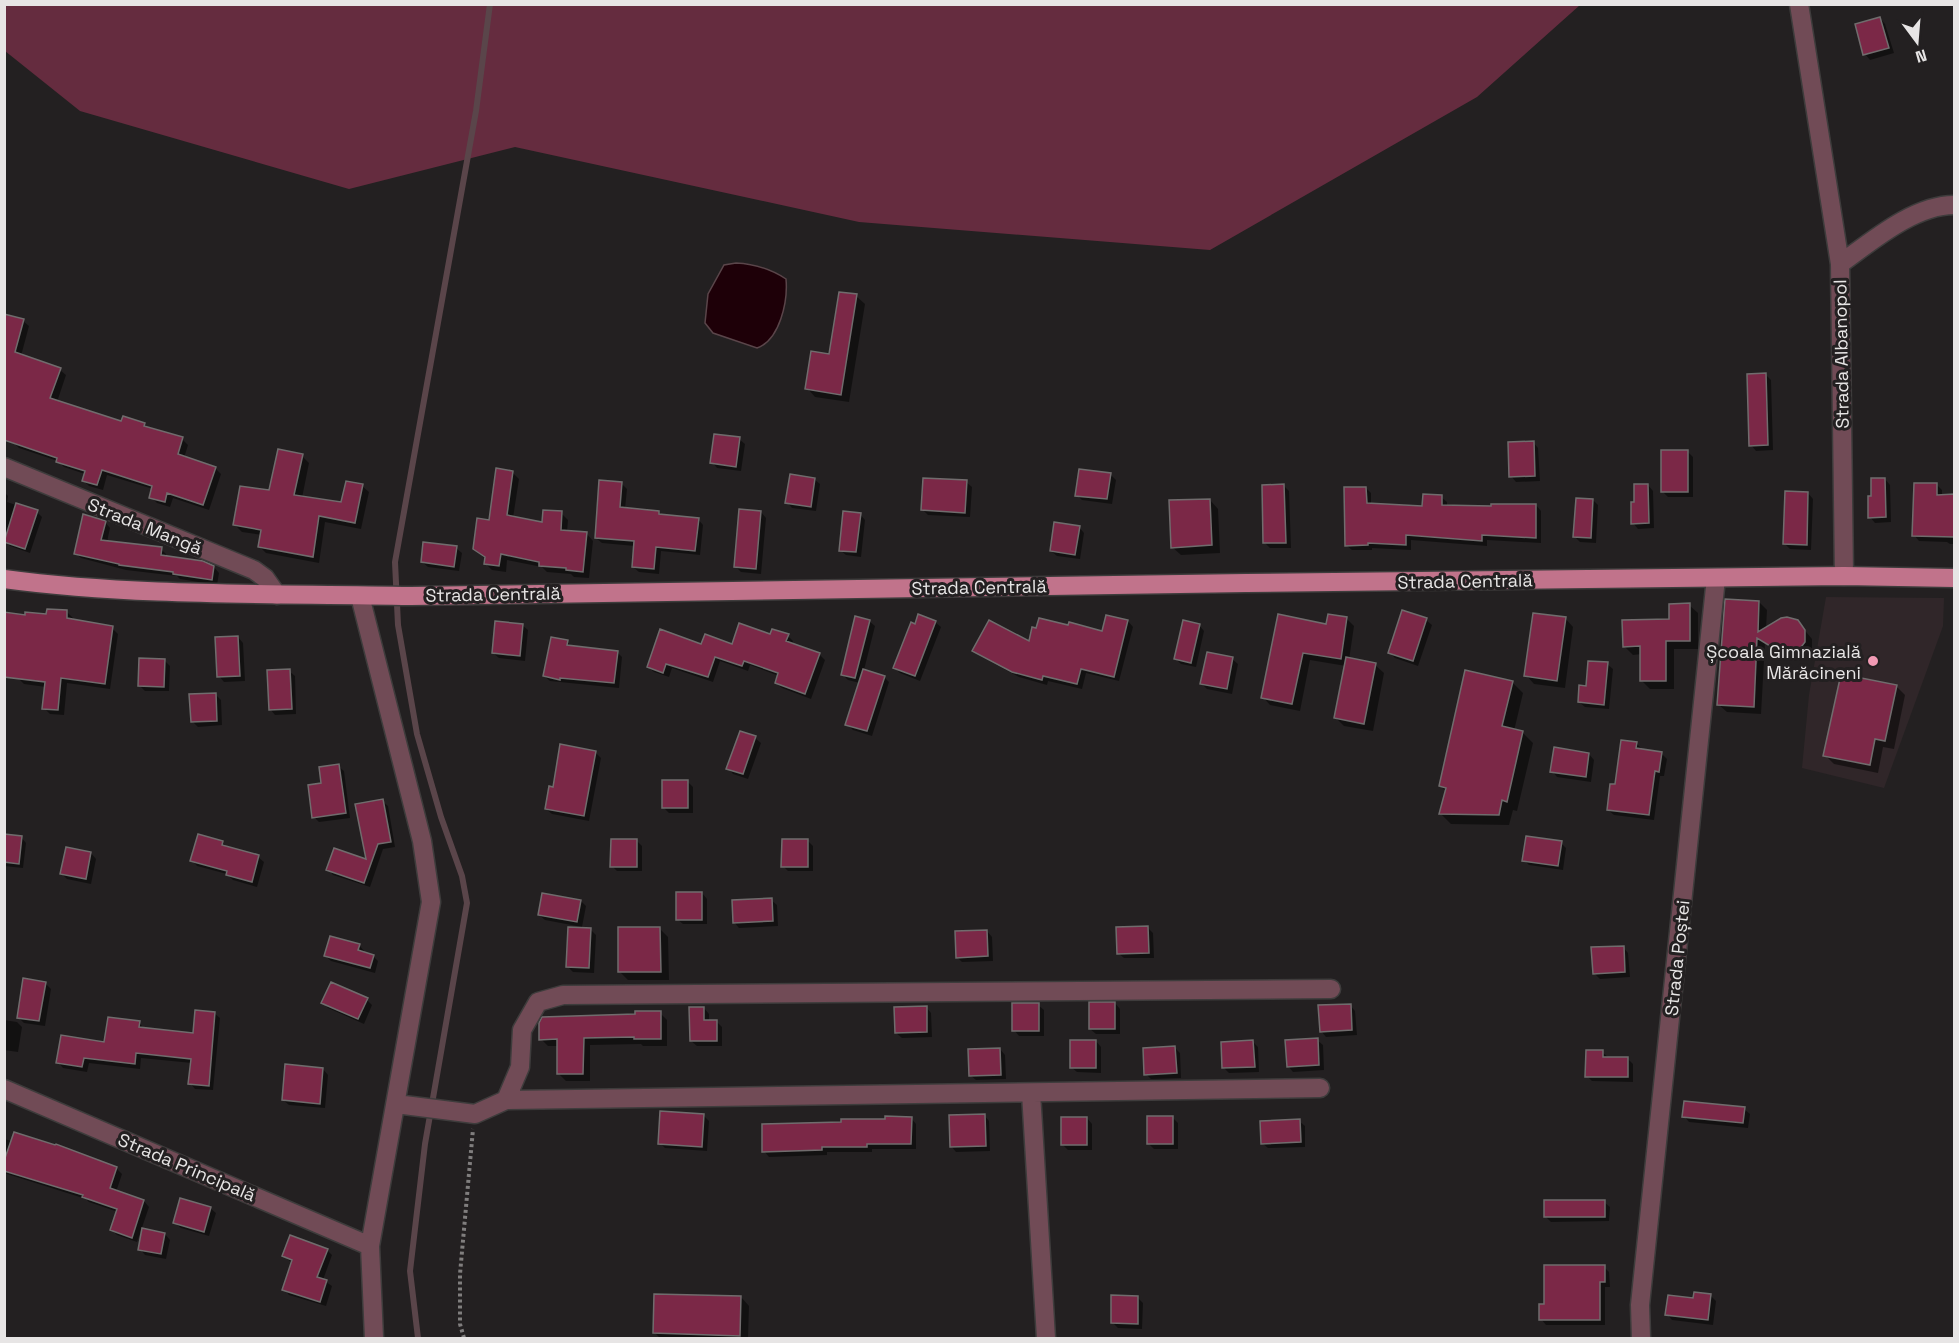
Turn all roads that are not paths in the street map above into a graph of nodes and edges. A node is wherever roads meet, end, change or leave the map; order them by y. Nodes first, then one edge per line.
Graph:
1 (1798, 4) edge
2 (1954, 205) edge
3 (1840, 264) junction
4 (4, 468) edge
5 (1844, 576) junction
6 (1716, 578) junction
7 (1954, 578) edge
8 (4, 579) edge
9 (277, 595) junction
10 (360, 596) junction
11 (1331, 989) dead end
12 (1320, 1088) dead end
13 (4, 1089) edge
14 (1031, 1093) junction
15 (506, 1100) junction
16 (396, 1104) junction
17 (370, 1246) junction
18 (374, 1338) edge
19 (1046, 1338) edge
20 (1641, 1338) edge

1 - 3 street
2 - 3 street, Strada Albanopol
3 - 5 street, Strada Albanopol
4 - 9 street, Strada Mangă
5 - 6 main road, Strada Centrală
5 - 7 main road, Strada Centrală
6 - 10 main road, Strada Centrală
6 - 20 street, Strada Poștei
8 - 9 main road, Strada Centrală
9 - 10 main road, Strada Centrală
10 - 16 street
11 - 15 street
12 - 14 street
13 - 17 street, Strada Principală
14 - 15 street
14 - 19 street
15 - 16 street
16 - 17 street
17 - 18 street

